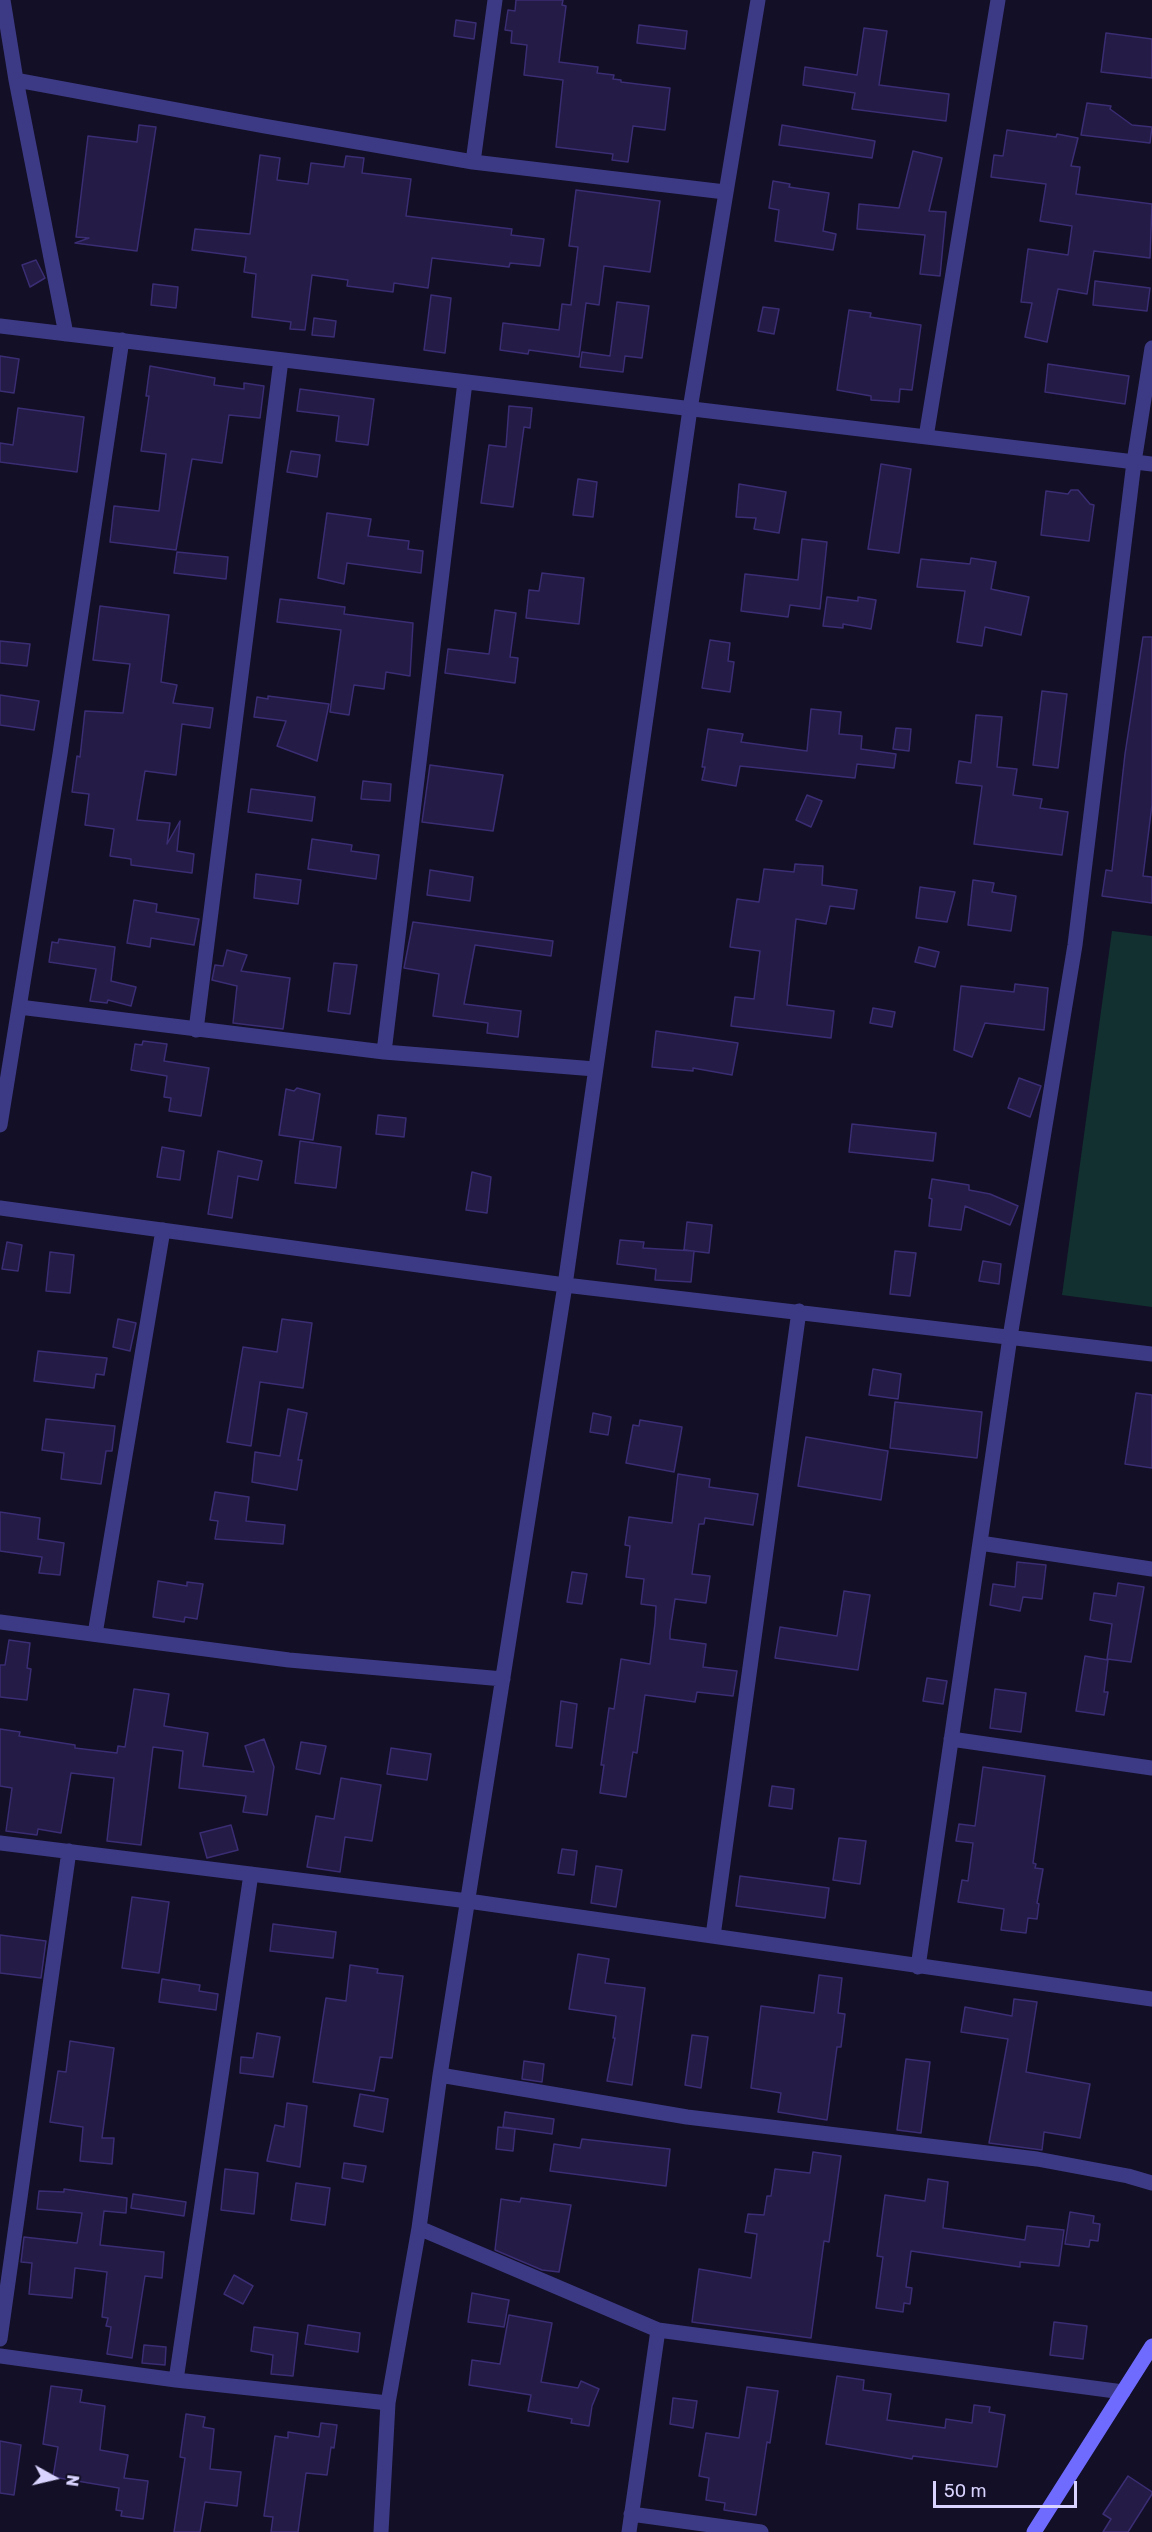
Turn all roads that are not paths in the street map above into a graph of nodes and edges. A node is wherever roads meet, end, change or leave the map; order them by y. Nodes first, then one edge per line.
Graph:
1 (3, 0) edge
2 (495, 0) edge
3 (758, 0) edge
4 (998, 0) edge
5 (16, 80) junction
6 (473, 162) junction
7 (725, 192) junction
8 (0, 326) edge
9 (66, 334) junction
10 (122, 340) junction
11 (1152, 348) edge
12 (281, 360) junction
13 (465, 382) junction
14 (690, 409) junction
15 (926, 437) junction
16 (1134, 462) junction
17 (1152, 464) edge
18 (20, 1006) junction
19 (196, 1030) junction
20 (384, 1052) junction
21 (595, 1069) junction
22 (0, 1125) edge
23 (0, 1208) edge
24 (163, 1230) junction
25 (565, 1285) junction
26 (799, 1311) junction
27 (1010, 1336) junction
28 (1152, 1354) edge
29 (980, 1543) junction
30 (1152, 1569) edge
31 (0, 1622) edge
32 (95, 1634) junction
33 (502, 1678) junction
34 (951, 1739) junction
35 (1152, 1768) edge
36 (0, 1843) edge
37 (69, 1851) junction
38 (251, 1874) junction
39 (468, 1901) junction
40 (712, 1936) junction
41 (918, 1967) junction
42 (1152, 1999) edge
43 (440, 2075) junction
44 (1152, 2183) edge
45 (419, 2228) junction
46 (658, 2330) junction
47 (0, 2339) edge
48 (1152, 2346) edge
49 (0, 2356) edge
50 (176, 2380) junction
51 (1123, 2392) junction
52 (388, 2403) junction
53 (631, 2514) junction
54 (381, 2532) edge
55 (629, 2532) edge
56 (761, 2532) edge
57 (1034, 2532) edge

1 - 5 street
2 - 6 street
3 - 7 street
4 - 15 street
5 - 6 street
5 - 9 street
6 - 7 street
7 - 14 street
8 - 9 street
9 - 10 street
10 - 12 street
10 - 18 street
11 - 16 street
12 - 13 street
12 - 19 street
13 - 14 street
13 - 20 street
14 - 15 street
14 - 21 street
15 - 16 street
16 - 17 street
16 - 27 street
18 - 19 street
18 - 22 street
19 - 20 street
20 - 21 street
21 - 25 street
23 - 24 street
24 - 25 street
24 - 32 street
25 - 26 street
25 - 33 street
26 - 27 street
26 - 40 street
27 - 28 street
27 - 29 street
29 - 30 street
29 - 34 street
31 - 32 street
32 - 33 street
33 - 39 street
34 - 35 street
34 - 41 street
36 - 37 street
37 - 38 street
37 - 47 street
38 - 39 street
38 - 50 street
39 - 40 street
39 - 43 street
40 - 41 street
41 - 42 street
43 - 44 street
43 - 45 street
45 - 46 street
45 - 52 street
46 - 51 street
46 - 53 street
48 - 51 street
49 - 50 street
50 - 52 street
51 - 57 street
52 - 54 street
53 - 55 street
53 - 56 street

